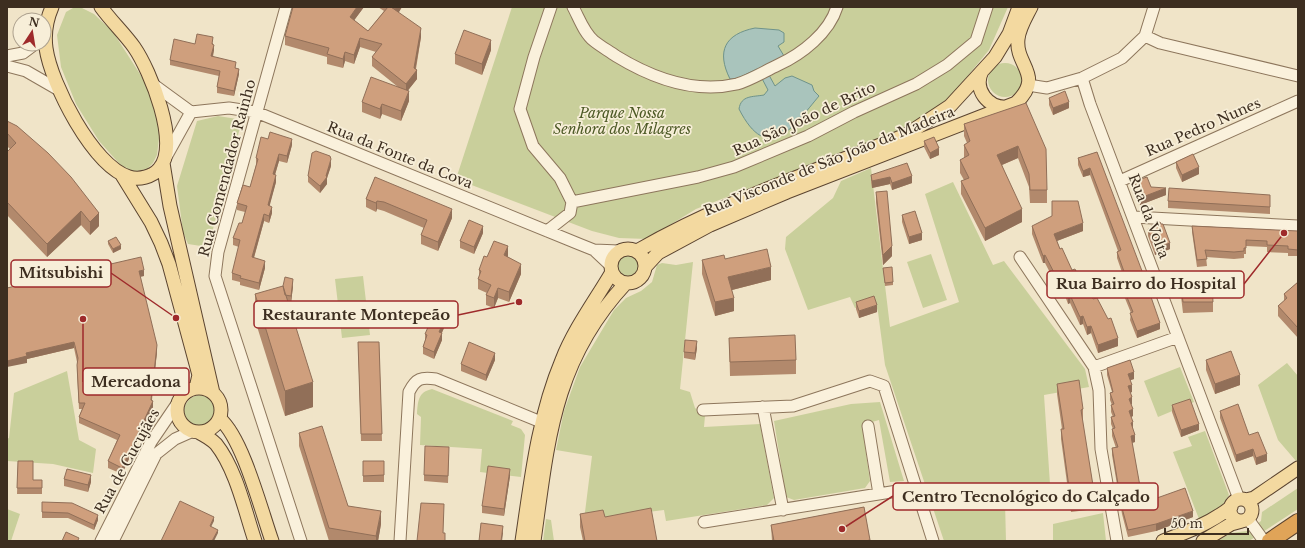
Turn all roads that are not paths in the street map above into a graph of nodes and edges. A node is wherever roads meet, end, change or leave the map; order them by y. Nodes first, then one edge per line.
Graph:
1 (101, 7) edge
2 (286, 7) edge
3 (551, 7) edge
4 (573, 7) edge
5 (837, 7) edge
6 (987, 7) edge
7 (1019, 7) edge
8 (1031, 7) edge
9 (1154, 7) edge
10 (1145, 36) junction
11 (24, 52) edge
12 (47, 52) edge
13 (7, 56) edge
14 (995, 57) junction
15 (1020, 58) junction
16 (7, 66) edge
17 (983, 70) junction
18 (1298, 76) edge
19 (1082, 78) junction
20 (154, 85) junction
21 (1028, 85) junction
22 (59, 90) junction
23 (1298, 101) edge
24 (1009, 107) junction
25 (190, 112) junction
26 (256, 112) junction
27 (164, 161) junction
28 (122, 175) junction
29 (1120, 181) junction
30 (572, 202) junction
31 (1134, 217) junction
32 (1298, 226) edge
33 (547, 231) junction
34 (594, 250) junction
35 (619, 251) junction
36 (637, 251) junction
37 (1020, 257) dead end
38 (646, 266) junction
39 (611, 269) junction
40 (626, 283) junction
41 (1178, 337) junction
42 (1094, 367) junction
43 (196, 388) junction
44 (213, 393) junction
45 (181, 398) junction
46 (763, 407) junction
47 (703, 410) dead end
48 (220, 418) junction
49 (541, 422) junction
50 (868, 426) dead end
51 (196, 431) junction
52 (1298, 468) edge
53 (1298, 479) edge
54 (916, 488) junction
55 (879, 494) junction
56 (783, 510) junction
57 (1244, 512) junction
58 (704, 522) dead end
59 (1298, 522) edge
60 (1298, 533) edge
61 (101, 541) edge
62 (112, 541) edge
63 (255, 541) edge
64 (272, 541) edge
65 (301, 541) edge
66 (400, 541) edge
67 (522, 541) edge
68 (534, 541) edge
69 (933, 541) edge
70 (1117, 541) edge
71 (1163, 541) edge
72 (1203, 541) edge
73 (1264, 541) edge
74 (1270, 541) edge
75 (1287, 541) edge

1 - 20 main road
2 - 26 street, Rua Comendador Rainho
3 - 30 street
4 - 5 street
6 - 30 street, Rua São João de Brito
7 - 14 main road, Rua Visconde de São João da Madeira
8 - 15 main road
9 - 10 street
10 - 18 street
10 - 19 street
11 - 13 street
12 - 22 main road
14 - 15 main road
14 - 17 main road, Rua Visconde de São João da Madeira
15 - 21 main road
16 - 22 street
17 - 24 main road
17 - 36 main road, Rua Visconde de São João da Madeira
19 - 21 street
19 - 29 street, Rua da Volta
20 - 25 street
20 - 27 main road
21 - 24 main road, Rua Visconde de São João da Madeira
22 - 28 main road
23 - 29 street, Rua Pedro Nunes
24 - 38 main road, Rua Visconde de São João da Madeira
25 - 26 street, Rua da Fonte da Cova
25 - 27 street
26 - 33 street, Rua da Fonte da Cova
26 - 65 street, Rua Comendador Rainho
27 - 28 main road
27 - 44 main road
28 - 43 main road
29 - 31 street, Rua da Volta
30 - 33 street
31 - 32 street
31 - 41 street, Rua da Volta
33 - 34 street, Rua da Fonte da Cova
34 - 35 street, Rua da Fonte da Cova
34 - 39 street, Rua da Fonte da Cova
35 - 36 main road, Rua Visconde de São João da Madeira
35 - 39 main road
36 - 38 main road
37 - 42 street
38 - 40 main road, Rua Visconde de São João da Madeira
39 - 40 main road
39 - 49 main road
40 - 68 main road, Rua Visconde de São João da Madeira
41 - 42 street
41 - 57 street, Rua da Volta
42 - 70 street
43 - 44 main road
43 - 45 main road
44 - 48 main road
45 - 51 main road
45 - 61 street, Rua de Cucujães
46 - 47 street
46 - 54 street
46 - 56 street
48 - 51 main road
48 - 64 main road
49 - 66 street
49 - 67 main road
50 - 55 street
51 - 62 street, Rua de Cucujães
51 - 63 main road
52 - 57 main road
53 - 57 main road
54 - 55 street
54 - 69 street
55 - 56 street
56 - 58 street
57 - 71 main road
57 - 72 main road
57 - 73 street, Rua da Volta
59 - 74 highway
60 - 75 highway

